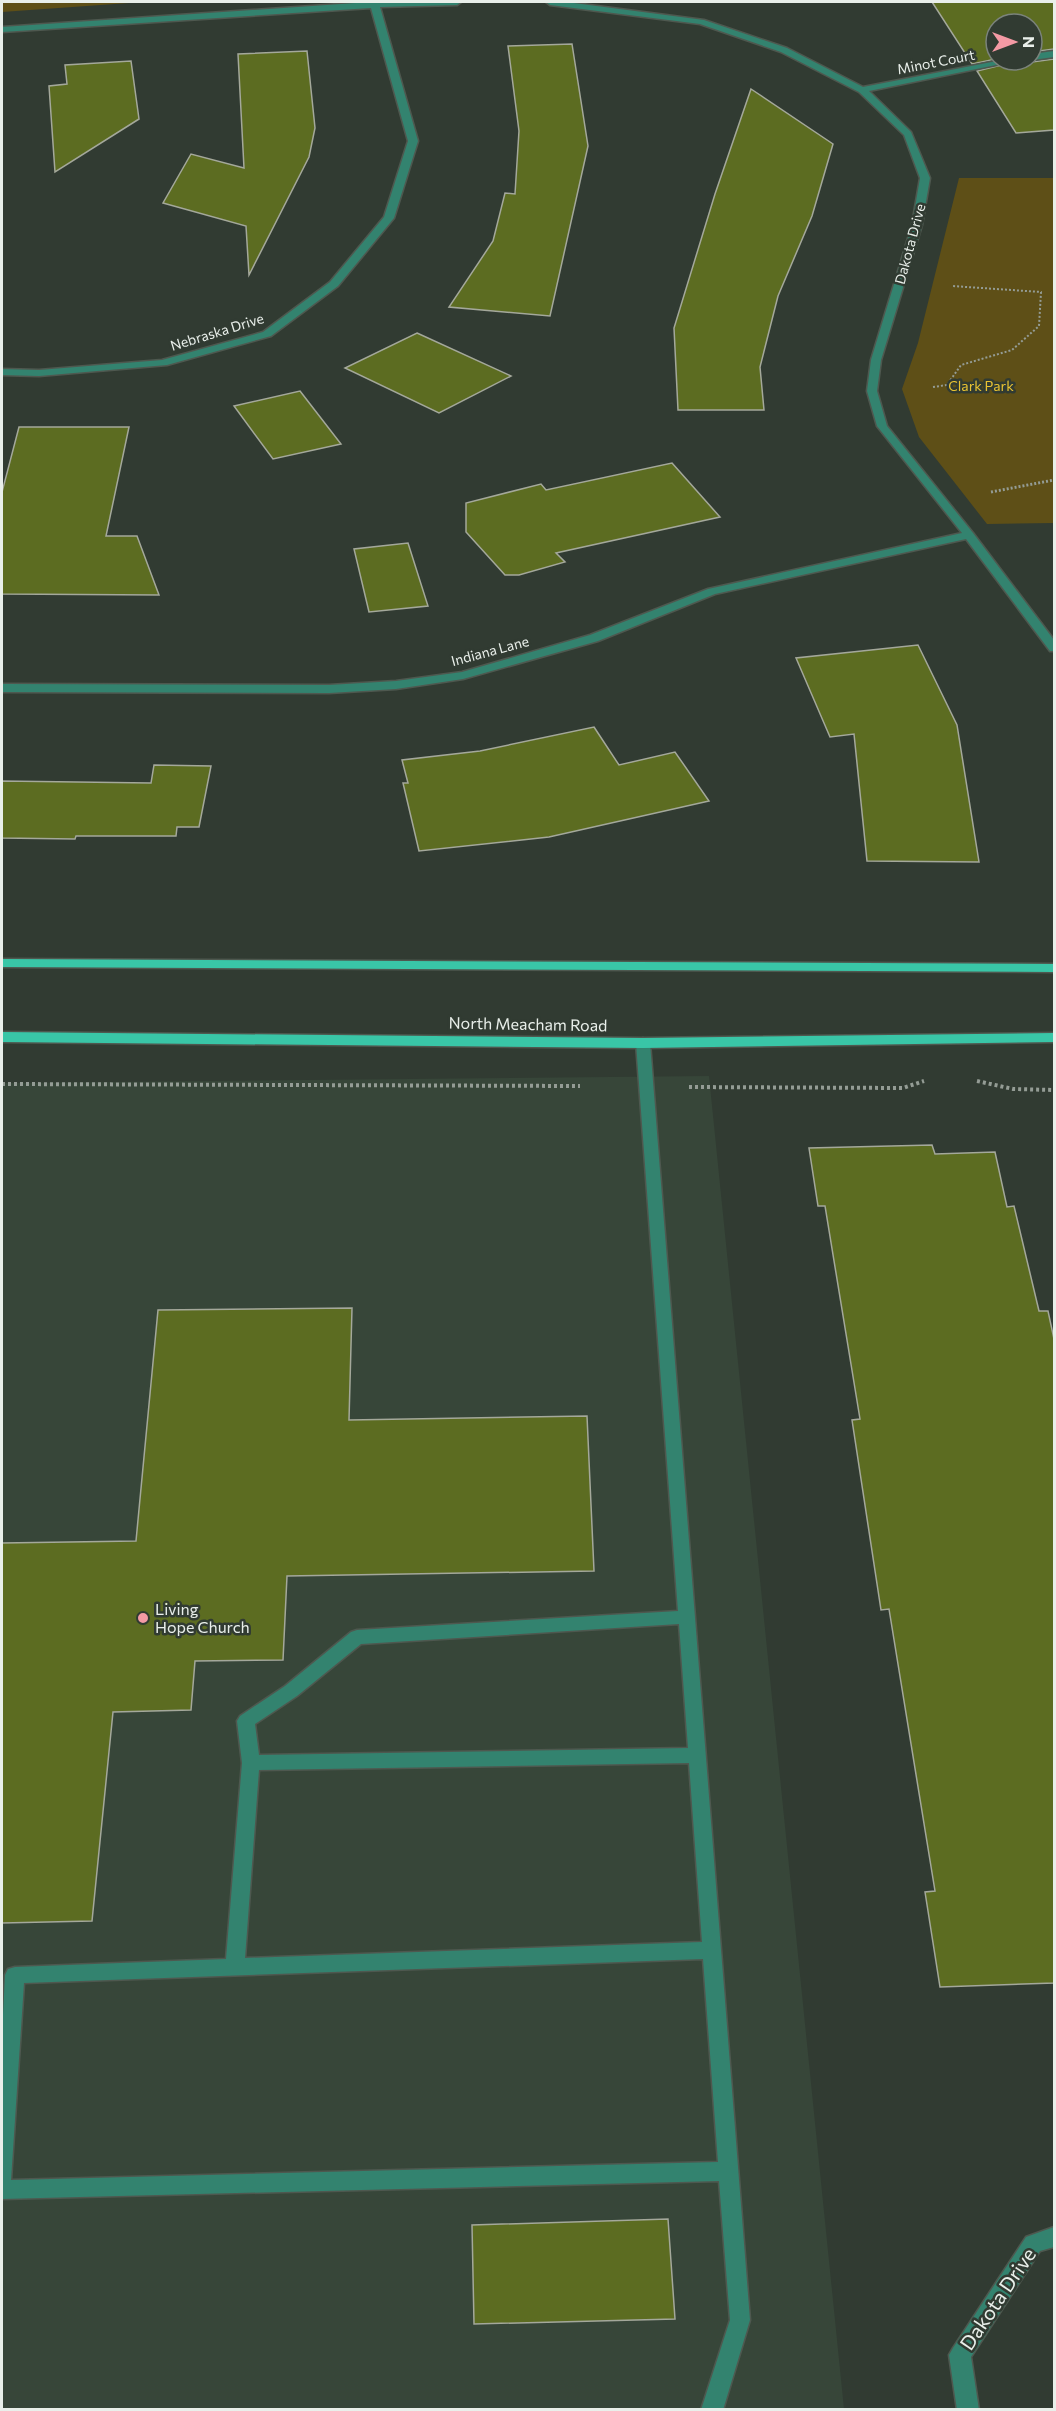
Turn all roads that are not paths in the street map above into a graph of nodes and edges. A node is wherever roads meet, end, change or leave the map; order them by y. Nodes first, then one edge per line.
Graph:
1 (457, 2) edge
2 (550, 2) edge
3 (374, 3) edge
4 (2, 29) edge
5 (984, 66) edge
6 (862, 90) junction
7 (2, 372) edge
8 (969, 535) junction
9 (1054, 648) edge
10 (2, 688) edge
11 (2, 963) edge
12 (1054, 968) edge
13 (2, 1037) edge
14 (1054, 1038) edge
15 (643, 1043) junction
16 (687, 1617) junction
17 (698, 1755) junction
18 (251, 1763) junction
19 (711, 1950) junction
20 (235, 1967) junction
21 (729, 2171) junction
22 (2, 2177) edge
23 (2, 2190) edge
24 (1054, 2237) edge
25 (712, 2409) edge
26 (968, 2409) edge

1 - 3 street
2 - 6 street, Dakota Drive
3 - 4 street
3 - 7 street, Nebraska Drive
5 - 6 street, Minot Court
6 - 8 street, Dakota Drive
8 - 9 street, Dakota Drive
8 - 10 street, Indiana Lane
11 - 12 main road
13 - 15 main road, North Meacham Road
14 - 15 main road, North Meacham Road
15 - 16 street
16 - 17 street
16 - 18 street
17 - 18 street
17 - 19 street
18 - 20 street
19 - 20 street
19 - 21 street
20 - 22 street
21 - 23 street
21 - 25 street
24 - 26 street, Dakota Drive

